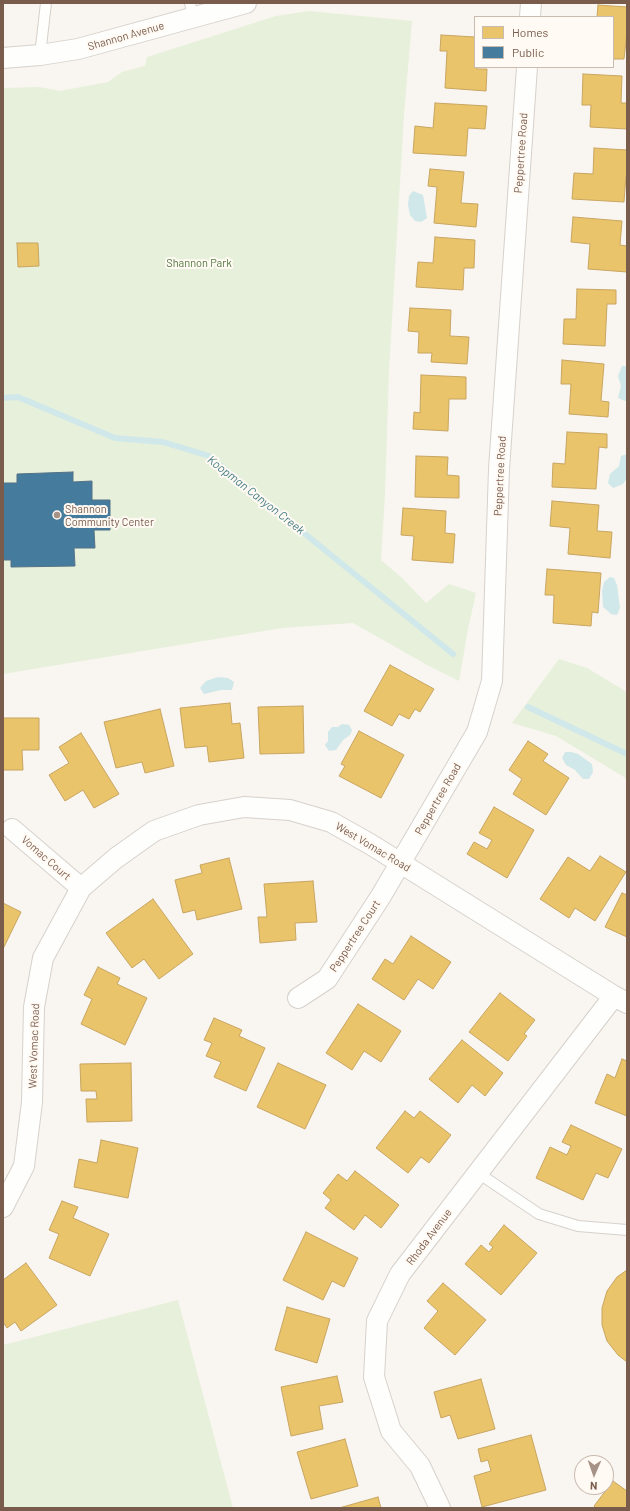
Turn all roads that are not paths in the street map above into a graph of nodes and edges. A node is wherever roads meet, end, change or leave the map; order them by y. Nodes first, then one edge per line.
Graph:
1 (46, 3) edge
2 (246, 3) edge
3 (531, 3) edge
4 (192, 10) edge
5 (530, 16) edge
6 (40, 55) junction
7 (3, 58) edge
8 (527, 68) edge
9 (12, 829) dead end
10 (401, 863) junction
11 (81, 888) junction
12 (298, 998) dead end
13 (620, 999) edge
14 (478, 1173) junction
15 (3, 1206) edge
16 (627, 1230) edge
17 (440, 1508) edge

1 - 6 lane
2 - 4 street, Shannon Avenue
3 - 5 street
4 - 6 street, Shannon Avenue
6 - 7 street, Shannon Avenue
8 - 10 street, Peppertree Road
9 - 11 street, Vomac Court
10 - 11 street, West Vomac Road
10 - 12 street, Peppertree Court
10 - 13 street, West Vomac Road
11 - 15 street, West Vomac Road
13 - 14 street, Rhoda Avenue
14 - 16 lane
14 - 17 street, Rhoda Avenue

